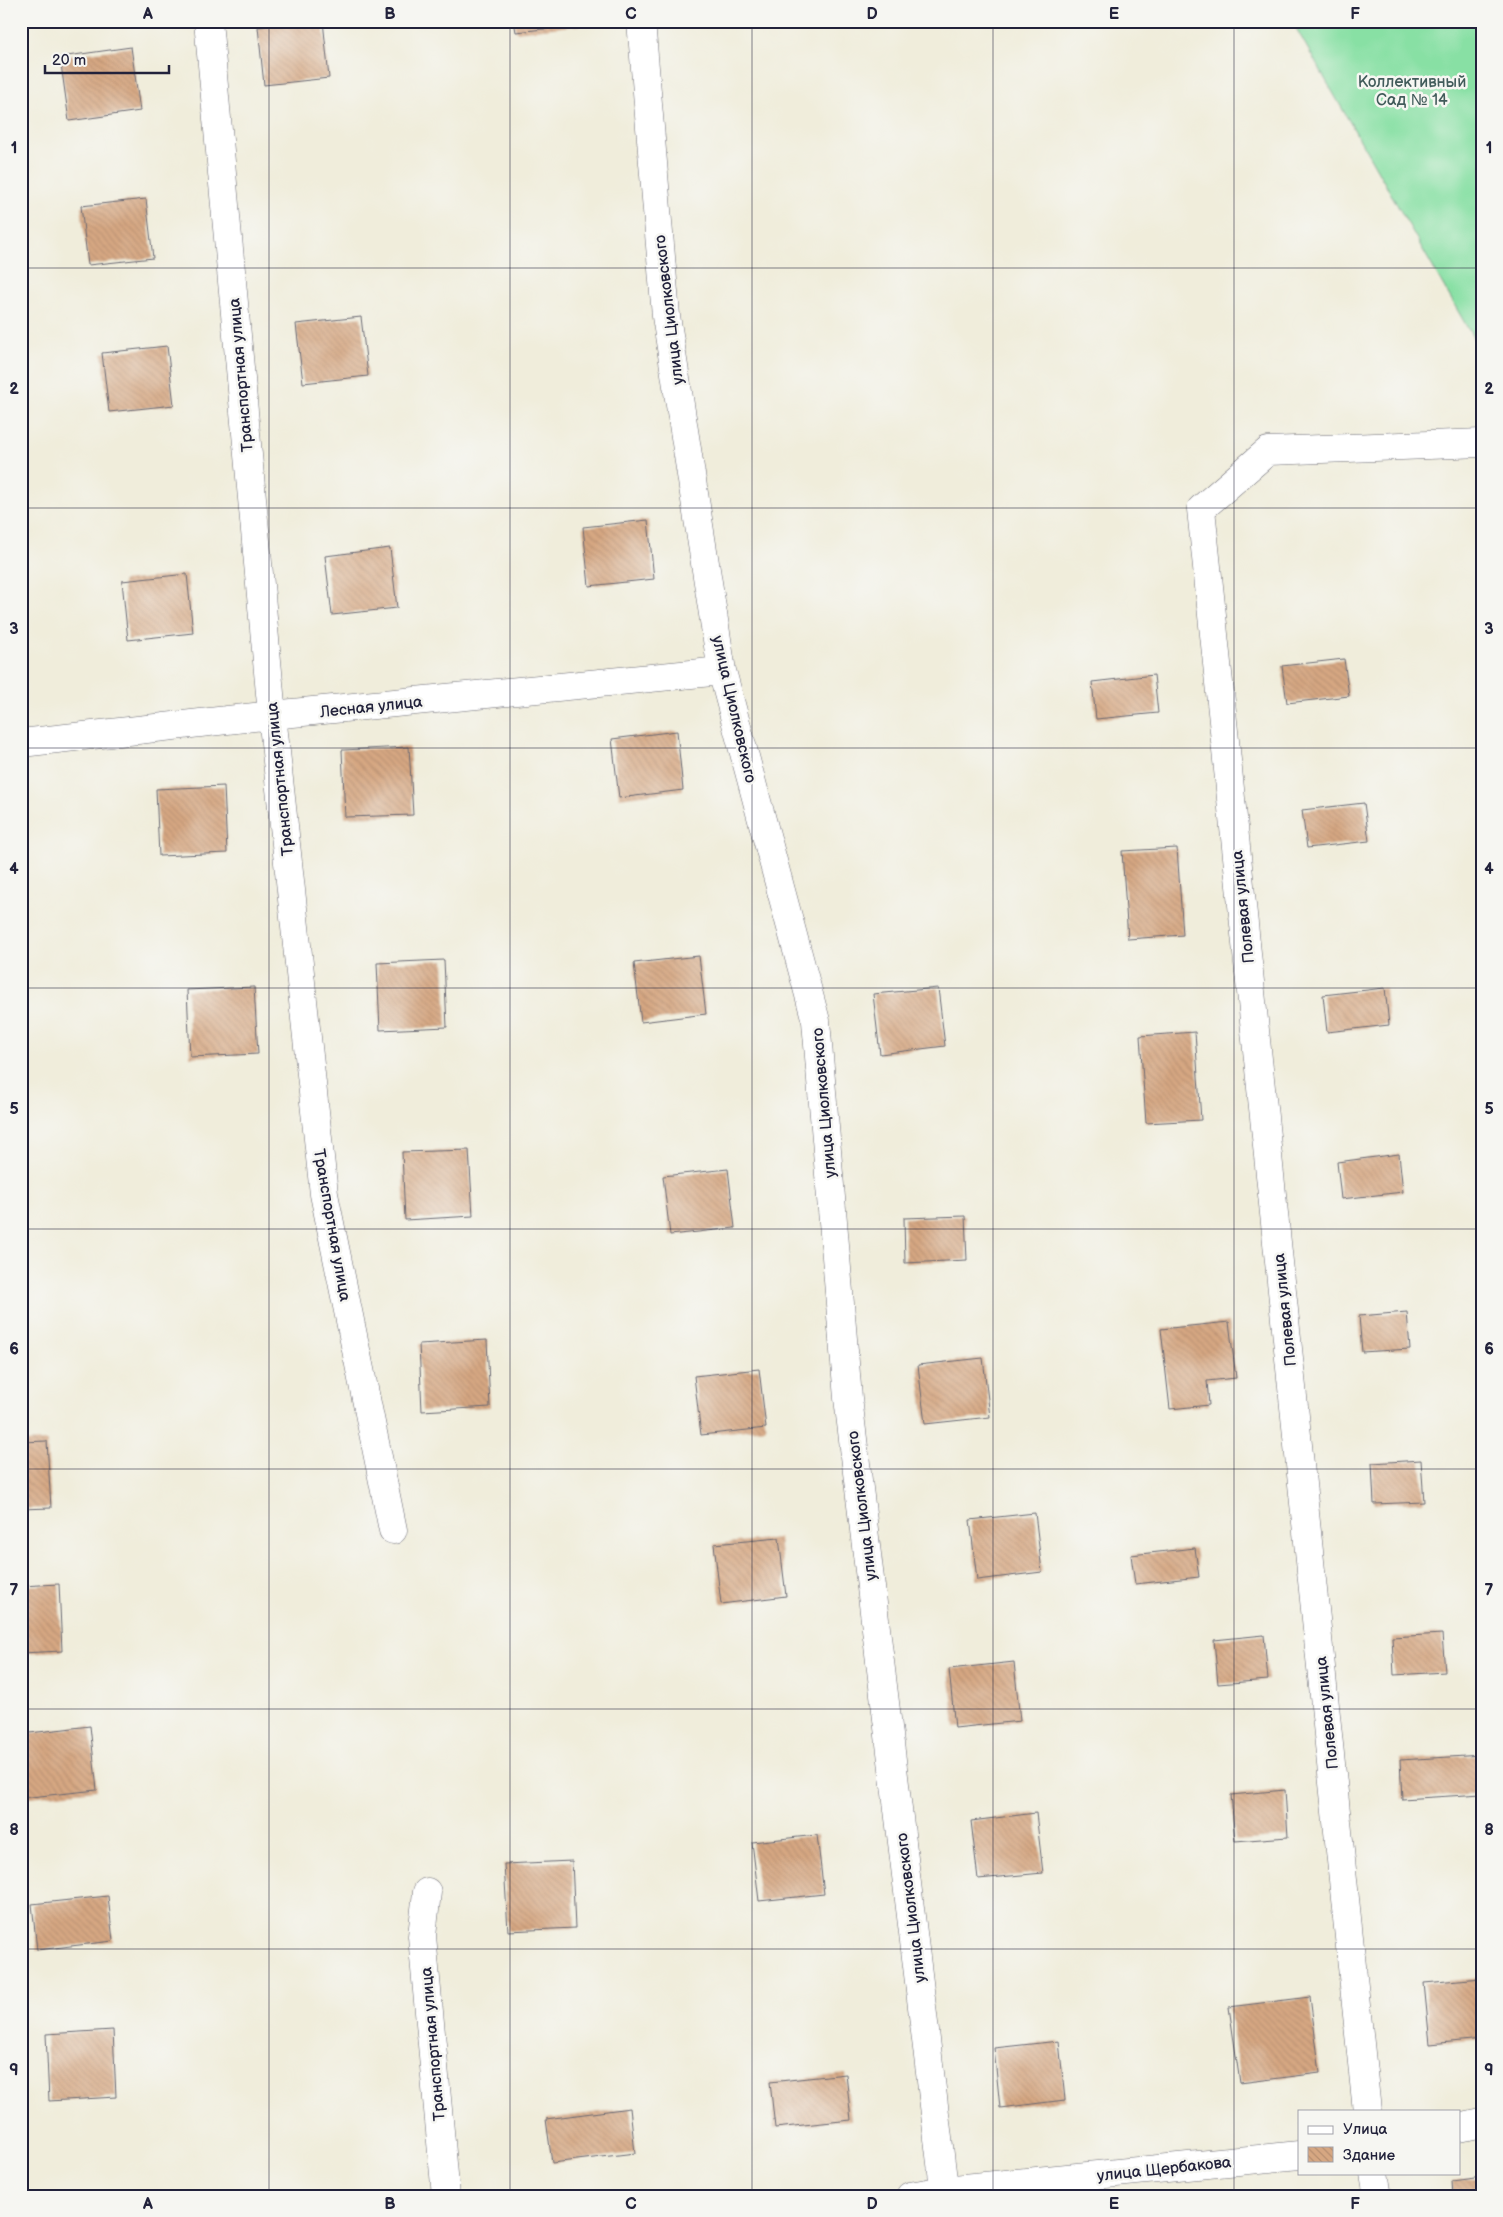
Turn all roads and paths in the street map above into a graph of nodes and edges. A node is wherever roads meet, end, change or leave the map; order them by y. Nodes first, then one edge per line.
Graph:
1 (208, 21) edge
2 (641, 21) edge
3 (1482, 443) edge
4 (722, 671) junction
5 (272, 715) junction
6 (21, 743) edge
7 (393, 1530) dead end
8 (427, 1892) dead end
9 (1367, 2110) edge
10 (1482, 2123) edge
11 (1460, 2128) edge
12 (1298, 2155) edge
13 (1374, 2174) edge
14 (944, 2193) edge
15 (446, 2196) edge
16 (910, 2196) edge
17 (1378, 2196) edge

1 - 5 street, Транспортная улица
2 - 4 street, улица Циолковского
3 - 9 street, Полевая улица
4 - 5 street, Лесная улица
4 - 14 street, улица Циолковского
5 - 6 street, Лесная улица
5 - 7 street, Транспортная улица
8 - 15 street, Транспортная улица
10 - 11 street
12 - 14 street, улица Щербакова
13 - 17 street
14 - 16 street, улица Щербакова

